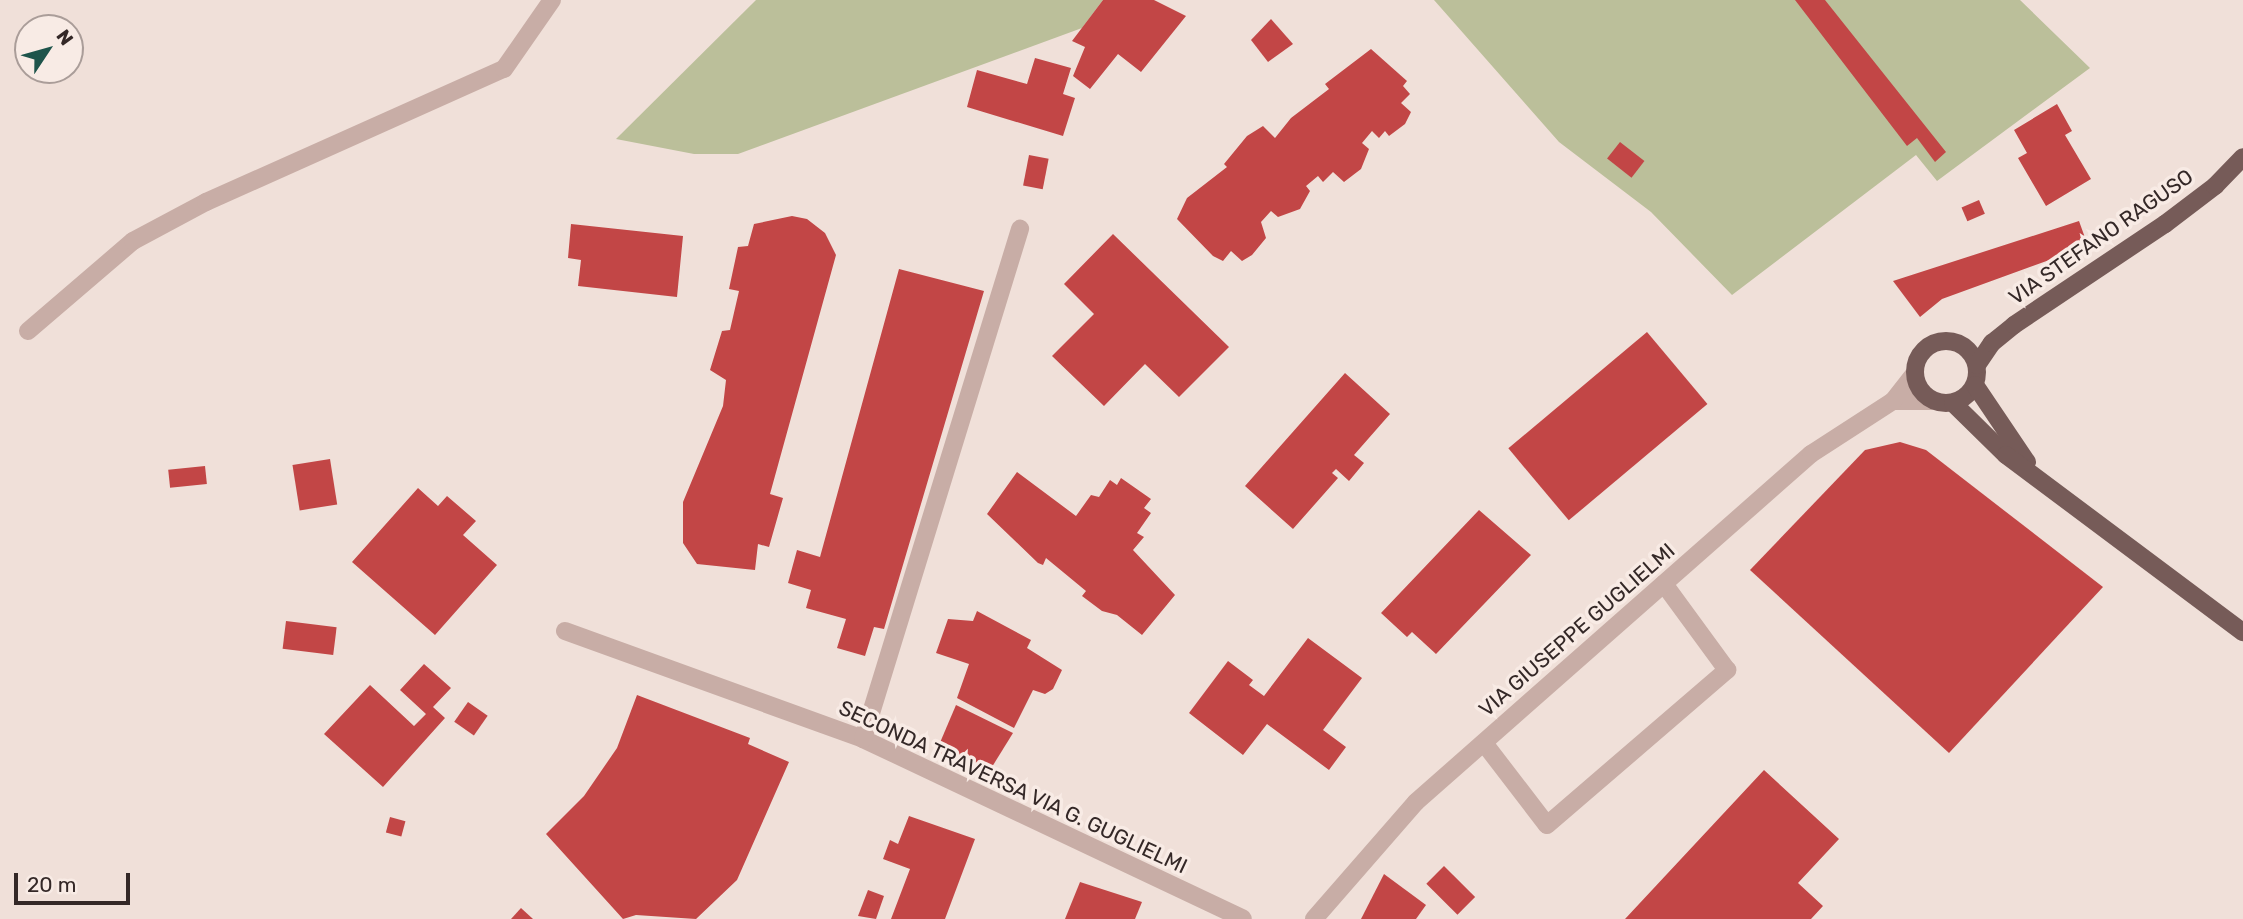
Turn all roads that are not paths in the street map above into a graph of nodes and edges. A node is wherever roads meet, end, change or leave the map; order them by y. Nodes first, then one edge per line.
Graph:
1 (552, 0) edge
2 (2243, 157) edge
3 (1020, 229) dead end
4 (2014, 325) junction
5 (28, 331) dead end
6 (1958, 343) junction
7 (1977, 365) junction
8 (1914, 374) junction
9 (1975, 385) junction
10 (1893, 401) junction
11 (1931, 401) junction
12 (1953, 403) junction
13 (2045, 484) junction
14 (1664, 584) junction
15 (565, 631) dead end
16 (2243, 632) edge
17 (863, 739) junction
18 (1484, 743) junction
19 (1243, 919) edge
20 (1314, 919) edge

1 - 5 street
2 - 4 main road, VIA STEFANO RAGUSO
3 - 17 street
4 - 6 main road
4 - 7 main road
6 - 7 main road
6 - 8 main road
7 - 9 main road
8 - 10 street
8 - 11 main road
9 - 12 main road
9 - 13 main road
10 - 11 street
10 - 14 street, VIA GIUSEPPE GUGLIELMI
11 - 12 main road
12 - 13 main road
13 - 16 main road
14 - 18 street, VIA GIUSEPPE GUGLIELMI
14 - 18 street
15 - 17 street, SECONDA TRAVERSA VIA G. GUGLIELMI
17 - 19 street, SECONDA TRAVERSA VIA G. GUGLIELMI
18 - 20 street, VIA GIUSEPPE GUGLIELMI

